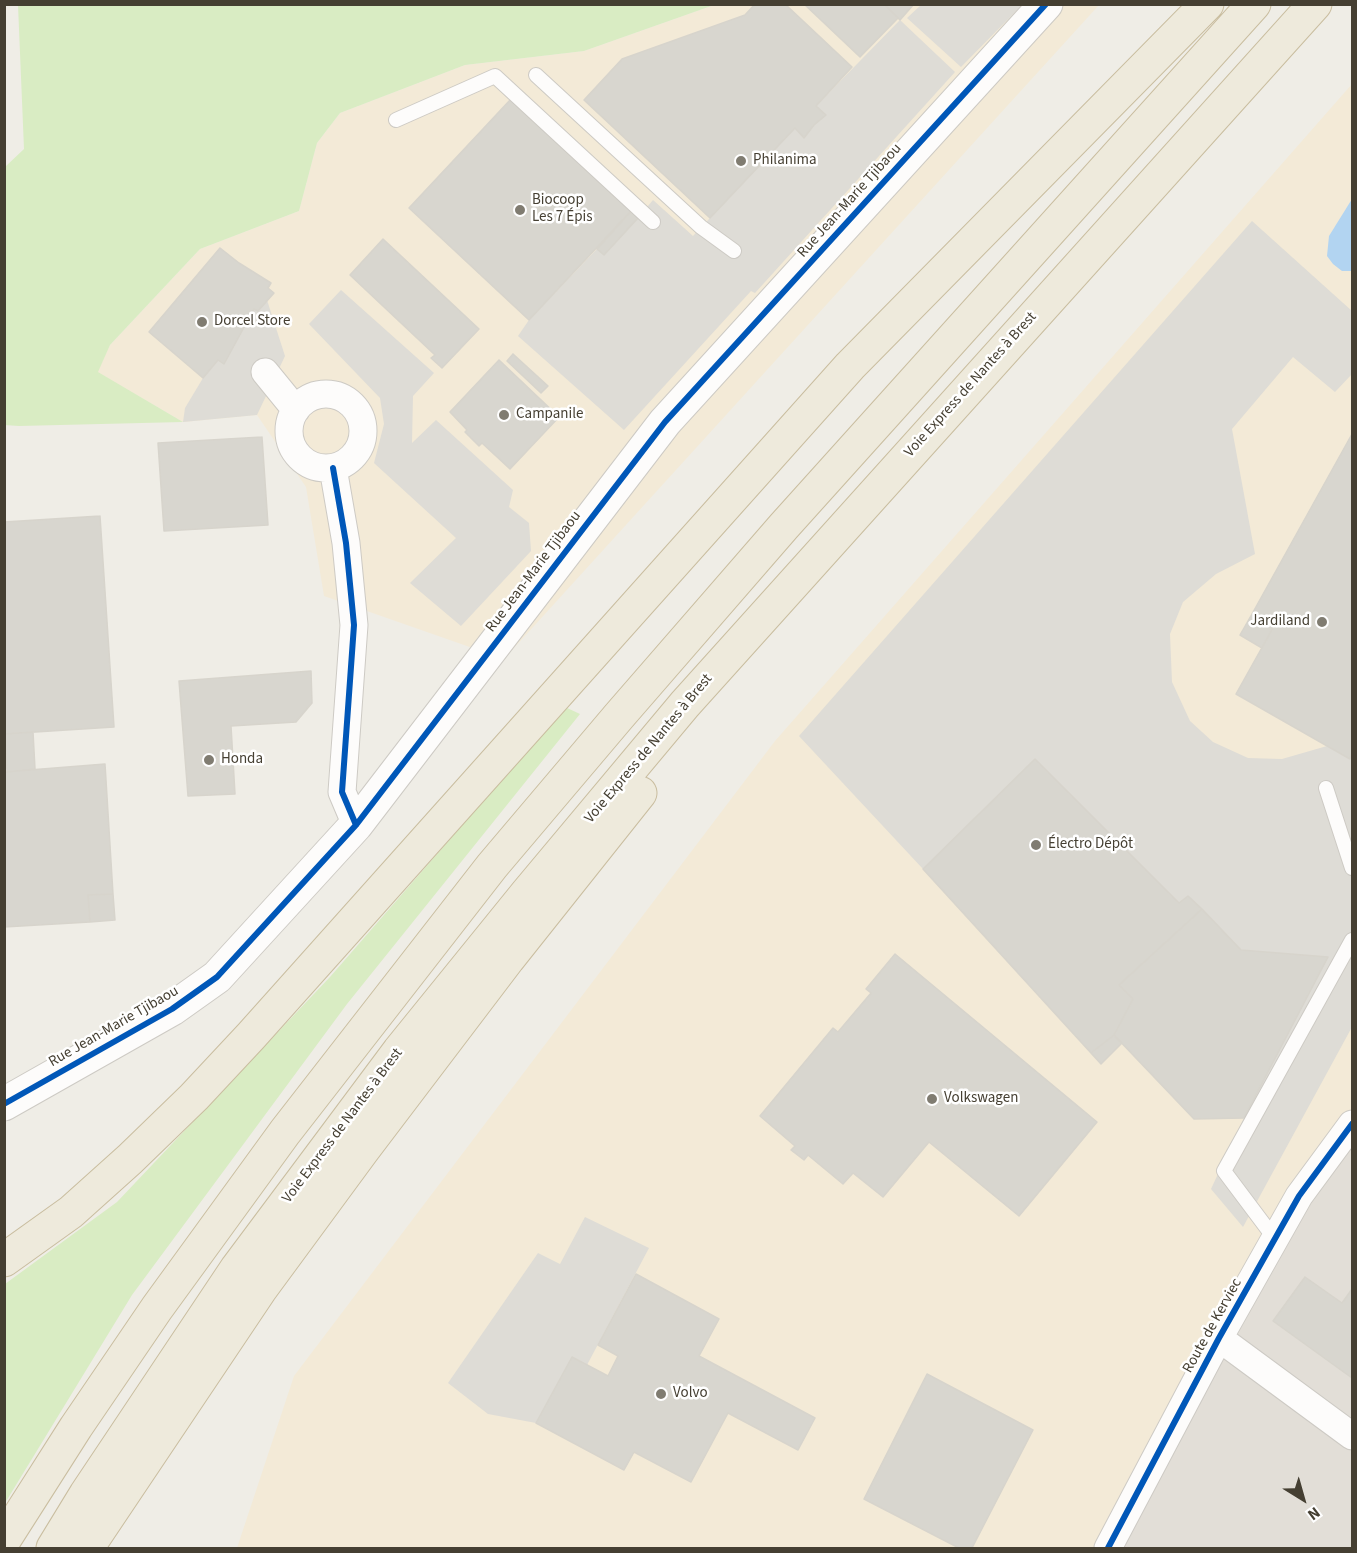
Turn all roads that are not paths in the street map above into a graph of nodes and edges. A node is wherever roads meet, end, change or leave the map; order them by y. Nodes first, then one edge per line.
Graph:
1 (1046, 4) edge
2 (1207, 4) edge
3 (1254, 4) edge
4 (1315, 4) edge
5 (536, 75) dead end
6 (396, 120) dead end
7 (653, 222) dead end
8 (734, 251) dead end
9 (264, 372) dead end
10 (296, 410) junction
11 (333, 468) junction
12 (685, 704) junction
13 (1326, 788) dead end
14 (356, 825) junction
15 (1353, 868) edge
16 (1353, 940) edge
17 (4, 1104) edge
18 (1353, 1124) edge
19 (1275, 1239) junction
20 (4, 1260) edge
21 (1219, 1338) junction
22 (1353, 1436) edge
23 (4, 1540) edge
24 (53, 1548) edge
25 (87, 1548) edge
26 (1108, 1548) edge

1 - 14 street, Rue Jean-Marie Tjibaou
2 - 20 highway
3 - 23 highway
4 - 12 highway, Voie Express de Nantes à Brest
5 - 8 lane
6 - 7 lane
9 - 10 street
10 - 11 street
10 - 11 street
11 - 14 street
12 - 24 highway, Voie Express de Nantes à Brest
12 - 25 highway
13 - 15 lane
14 - 17 street, Rue Jean-Marie Tjibaou
16 - 19 lane
18 - 19 street, Route de Kerviec
19 - 21 street, Route de Kerviec
21 - 22 street
21 - 26 street, Route de Kerviec

